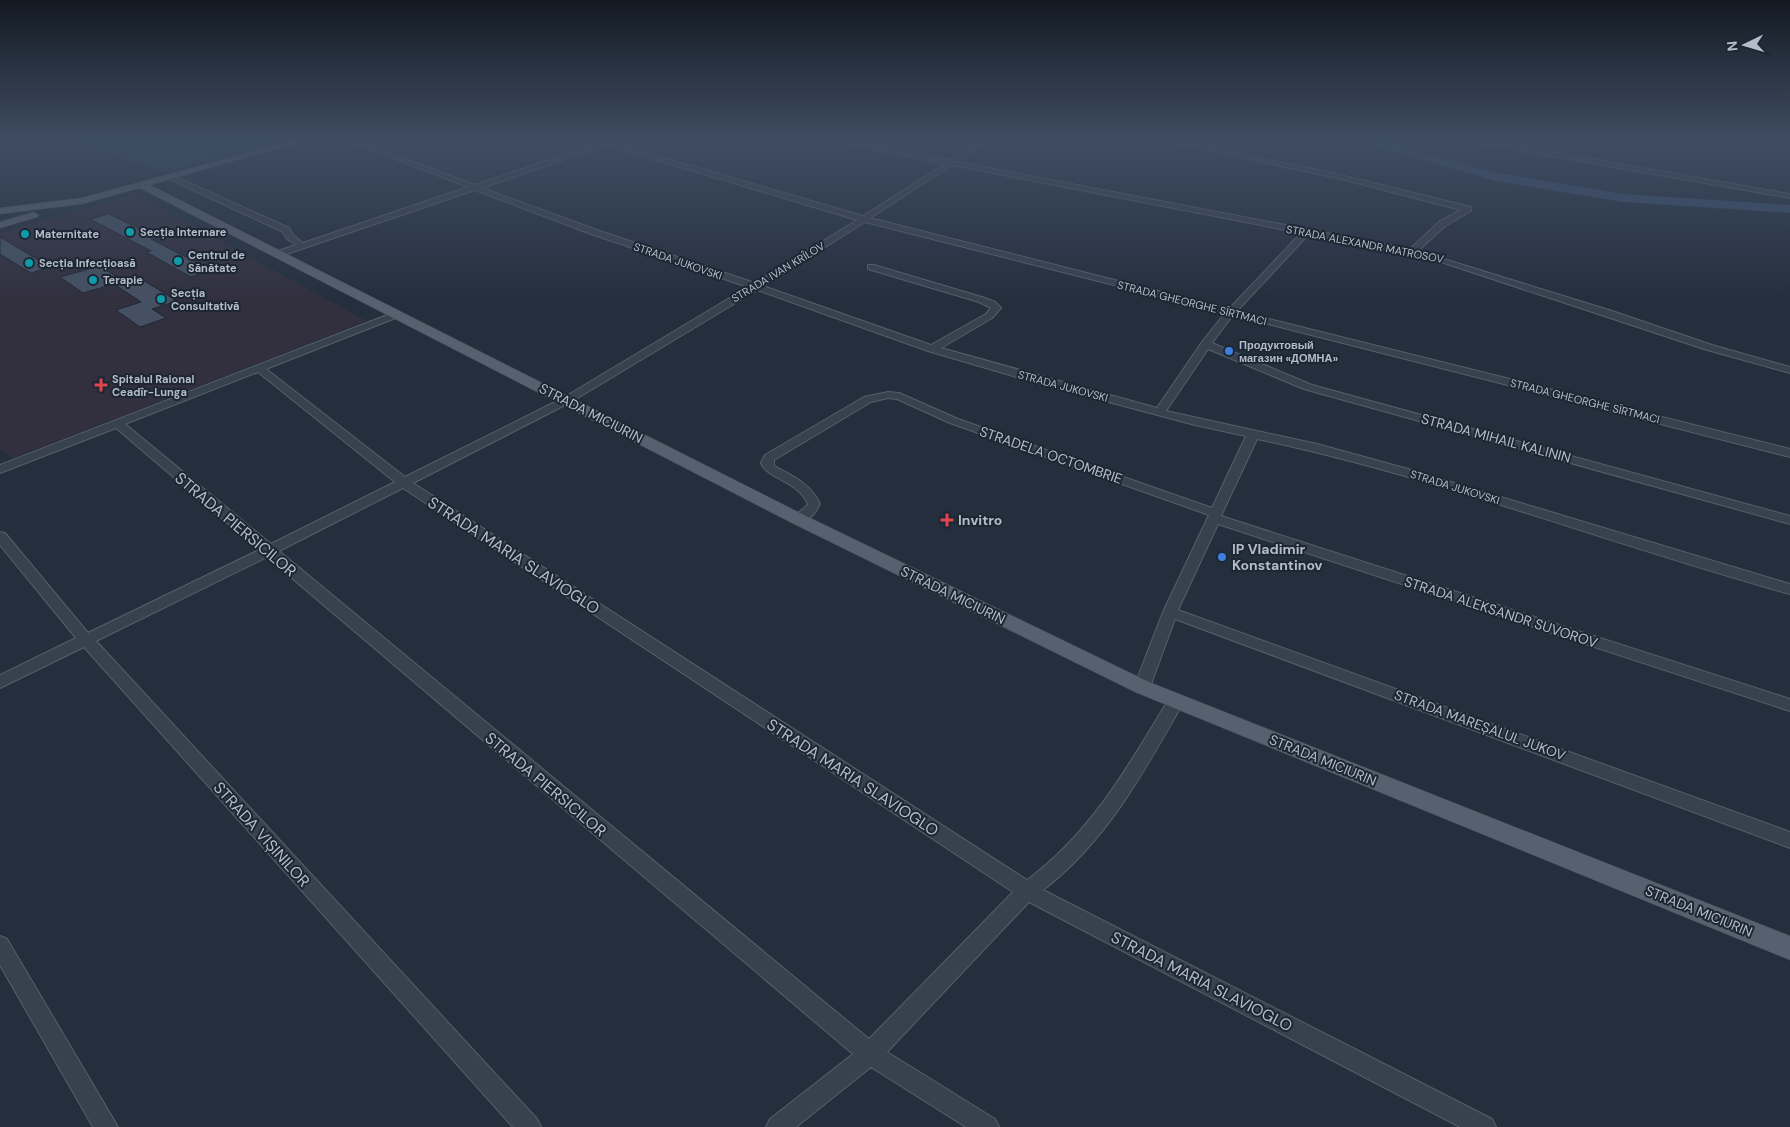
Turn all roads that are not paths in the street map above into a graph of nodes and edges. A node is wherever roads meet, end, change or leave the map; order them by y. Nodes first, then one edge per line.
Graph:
1 (114, 193) edge
2 (157, 193) edge
3 (203, 193) edge
4 (460, 193) edge
5 (492, 193) edge
6 (771, 193) edge
7 (905, 193) edge
8 (1104, 193) edge
9 (1405, 193) edge
10 (1771, 193) edge
11 (1790, 196) edge
12 (82, 201) junction
13 (0, 211) edge
14 (863, 219) junction
15 (0, 225) edge
16 (1307, 232) junction
17 (302, 246) junction
18 (1412, 252) junction
19 (278, 254) junction
20 (871, 267) dead end
21 (754, 287) junction
22 (1230, 313) junction
23 (395, 315) junction
24 (1206, 344) junction
25 (932, 349) junction
26 (258, 368) junction
27 (1790, 370) edge
28 (567, 400) junction
29 (1160, 412) junction
30 (118, 424) junction
31 (1253, 434) junction
32 (1790, 454) edge
33 (0, 469) edge
34 (404, 482) junction
35 (1214, 516) junction
36 (798, 519) junction
37 (1790, 520) edge
38 (0, 536) edge
39 (268, 551) junction
40 (1790, 589) edge
41 (1170, 612) junction
42 (85, 640) junction
43 (0, 682) edge
44 (1142, 687) junction
45 (1176, 701) junction
46 (1790, 705) edge
47 (1790, 840) edge
48 (1027, 891) junction
49 (0, 946) edge
50 (1790, 948) edge
51 (870, 1054) junction
52 (106, 1127) edge
53 (529, 1127) edge
54 (778, 1127) edge
55 (987, 1127) edge
56 (1484, 1127) edge

1 - 12 main road
2 - 19 main road, STRADA MICIURIN
3 - 17 street
4 - 17 street
5 - 21 street, STRADA JUKOVSKI
6 - 14 street, STRADA GHEORGHE SÎRTMACI
7 - 14 street, STRADA IVAN KRÎLOV
8 - 16 street, STRADA ALEXANDR MATROSOV
9 - 18 street
10 - 11 street
12 - 13 main road
12 - 15 main road
14 - 21 street, STRADA IVAN KRÎLOV
14 - 22 street, STRADA GHEORGHE SÎRTMACI
16 - 18 street, STRADA ALEXANDR MATROSOV
16 - 22 street
17 - 19 street
18 - 27 street, STRADA ALEXANDR MATROSOV
19 - 23 main road, STRADA MICIURIN
20 - 25 street
21 - 25 street, STRADA JUKOVSKI
21 - 28 street, STRADA IVAN KRÎLOV
22 - 24 street
22 - 32 street, STRADA GHEORGHE SÎRTMACI
23 - 26 street
23 - 28 main road, STRADA MICIURIN
24 - 29 street
24 - 37 street, STRADA MIHAIL KALININ
25 - 29 street, STRADA JUKOVSKI
26 - 30 street
26 - 34 street, STRADA MARIA SLAVIOGLO
28 - 34 street, STRADA IVAN KRÎLOV
28 - 36 main road, STRADA MICIURIN
29 - 31 street, STRADA JUKOVSKI
30 - 33 street
30 - 39 street, STRADA PIERSICILOR
31 - 35 street
31 - 40 street, STRADA JUKOVSKI
34 - 39 street, STRADA IVAN KRÎLOV
34 - 48 street, STRADA MARIA SLAVIOGLO
35 - 36 street, STRADELA OCTOMBRIE
35 - 41 street
35 - 46 street, STRADA ALEKSANDR SUVOROV
36 - 44 main road, STRADA MICIURIN
38 - 42 street, STRADA VIȘINILOR
39 - 42 street, STRADA IVAN KRÎLOV
39 - 51 street, STRADA PIERSICILOR
41 - 44 street
41 - 47 street, STRADA MAREȘALUL JUKOV
42 - 43 street, STRADA IVAN KRÎLOV
42 - 53 street, STRADA VIȘINILOR
44 - 45 main road, STRADA MICIURIN
45 - 48 street
45 - 50 main road, STRADA MICIURIN
48 - 51 street
48 - 56 street, STRADA MARIA SLAVIOGLO
49 - 52 street
51 - 54 street
51 - 55 street, STRADA PIERSICILOR

